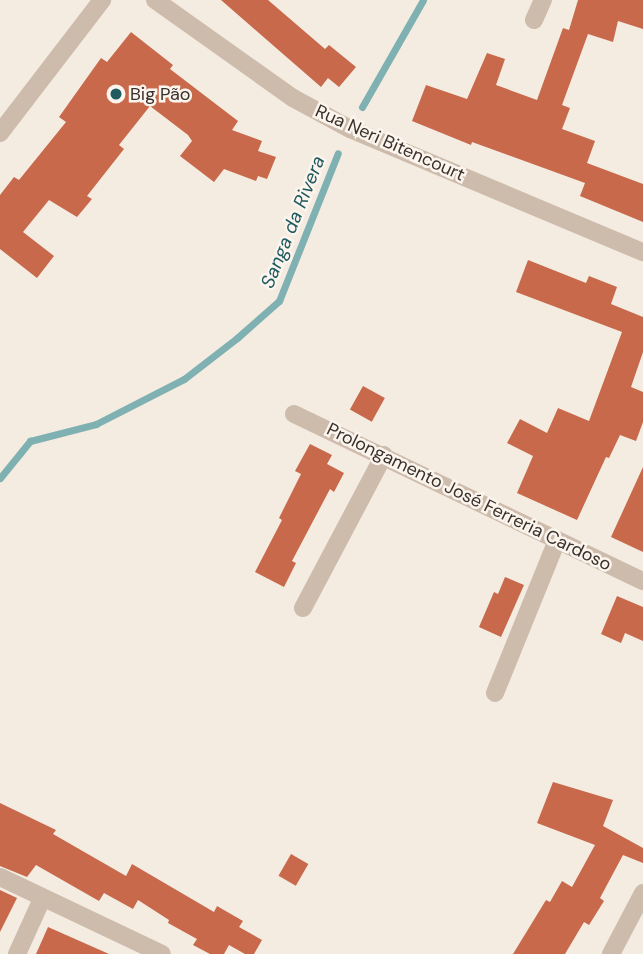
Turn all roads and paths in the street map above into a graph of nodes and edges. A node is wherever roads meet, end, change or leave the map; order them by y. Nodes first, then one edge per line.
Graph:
1 (102, 0) edge
2 (155, 0) edge
3 (543, 0) edge
4 (534, 20) dead end
5 (0, 133) edge
6 (643, 252) edge
7 (295, 414) dead end
8 (384, 454) junction
9 (557, 540) junction
10 (643, 580) edge
11 (303, 608) dead end
12 (495, 693) dead end
13 (0, 877) edge
14 (643, 893) edge
15 (41, 899) junction
16 (17, 954) edge
17 (162, 954) edge
18 (611, 954) edge

1 - 5 street
2 - 6 street, Rua Neri Bitencourt
3 - 4 street
7 - 8 street, Prolongamento José Ferreria Cardoso
8 - 9 street, Prolongamento José Ferreria Cardoso
8 - 11 street
9 - 10 street, Prolongamento José Ferreria Cardoso
9 - 12 street
13 - 15 street
14 - 18 street
15 - 16 street
15 - 17 street

